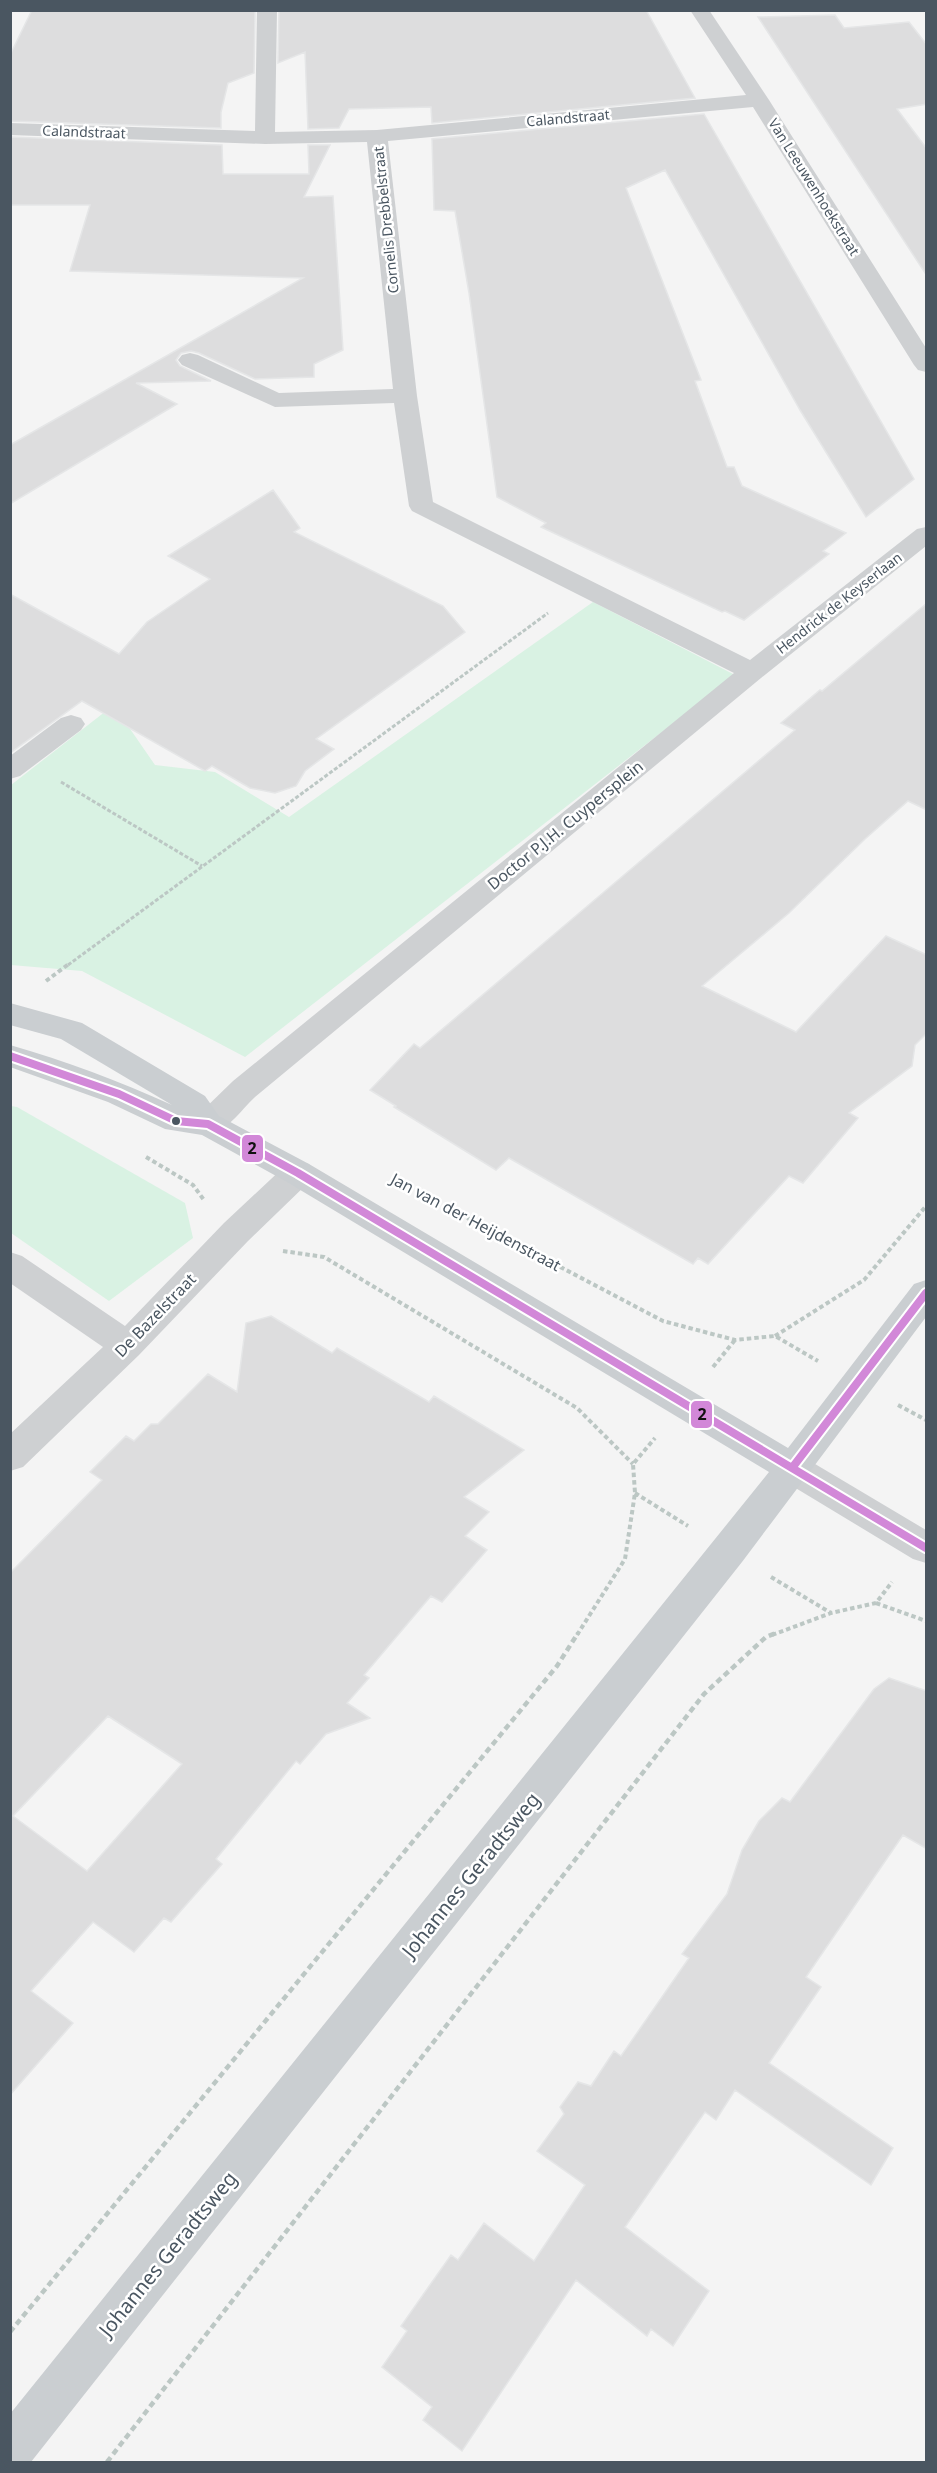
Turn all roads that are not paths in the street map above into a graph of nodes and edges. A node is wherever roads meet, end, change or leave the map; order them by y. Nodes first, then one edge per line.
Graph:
1 (267, 10) edge
2 (699, 10) edge
3 (759, 100) junction
4 (10, 129) edge
5 (377, 136) junction
6 (265, 138) junction
7 (190, 360) dead end
8 (927, 365) edge
9 (405, 396) junction
10 (927, 534) edge
11 (752, 672) junction
12 (71, 724) dead end
13 (17, 764) edge
14 (10, 1014) edge
15 (10, 1056) edge
16 (208, 1124) junction
17 (298, 1173) junction
18 (10, 1265) edge
19 (927, 1293) edge
20 (127, 1345) junction
21 (10, 1457) edge
22 (792, 1468) junction
23 (923, 1546) edge
24 (10, 2452) edge

1 - 6 street
2 - 3 street, Van Leeuwenhoekstraat
3 - 5 street, Calandstraat
3 - 8 street, Van Leeuwenhoekstraat
4 - 6 street, Calandstraat
5 - 6 street, Cornelis Drebbelstraat
5 - 9 street, Cornelis Drebbelstraat
7 - 9 street
9 - 11 street, Cornelis Drebbelstraat
10 - 11 street, Hendrick de Keyserlaan
11 - 16 street, Doctor P.J.H. Cuypersplein
12 - 13 street
14 - 16 main road
15 - 16 main road
16 - 17 main road
17 - 20 street, De Bazelstraat
17 - 22 main road
18 - 20 street
19 - 22 main road, Johannes Geradtsweg
20 - 21 street, De Bazelstraat
22 - 23 street
22 - 24 main road, Johannes Geradtsweg

